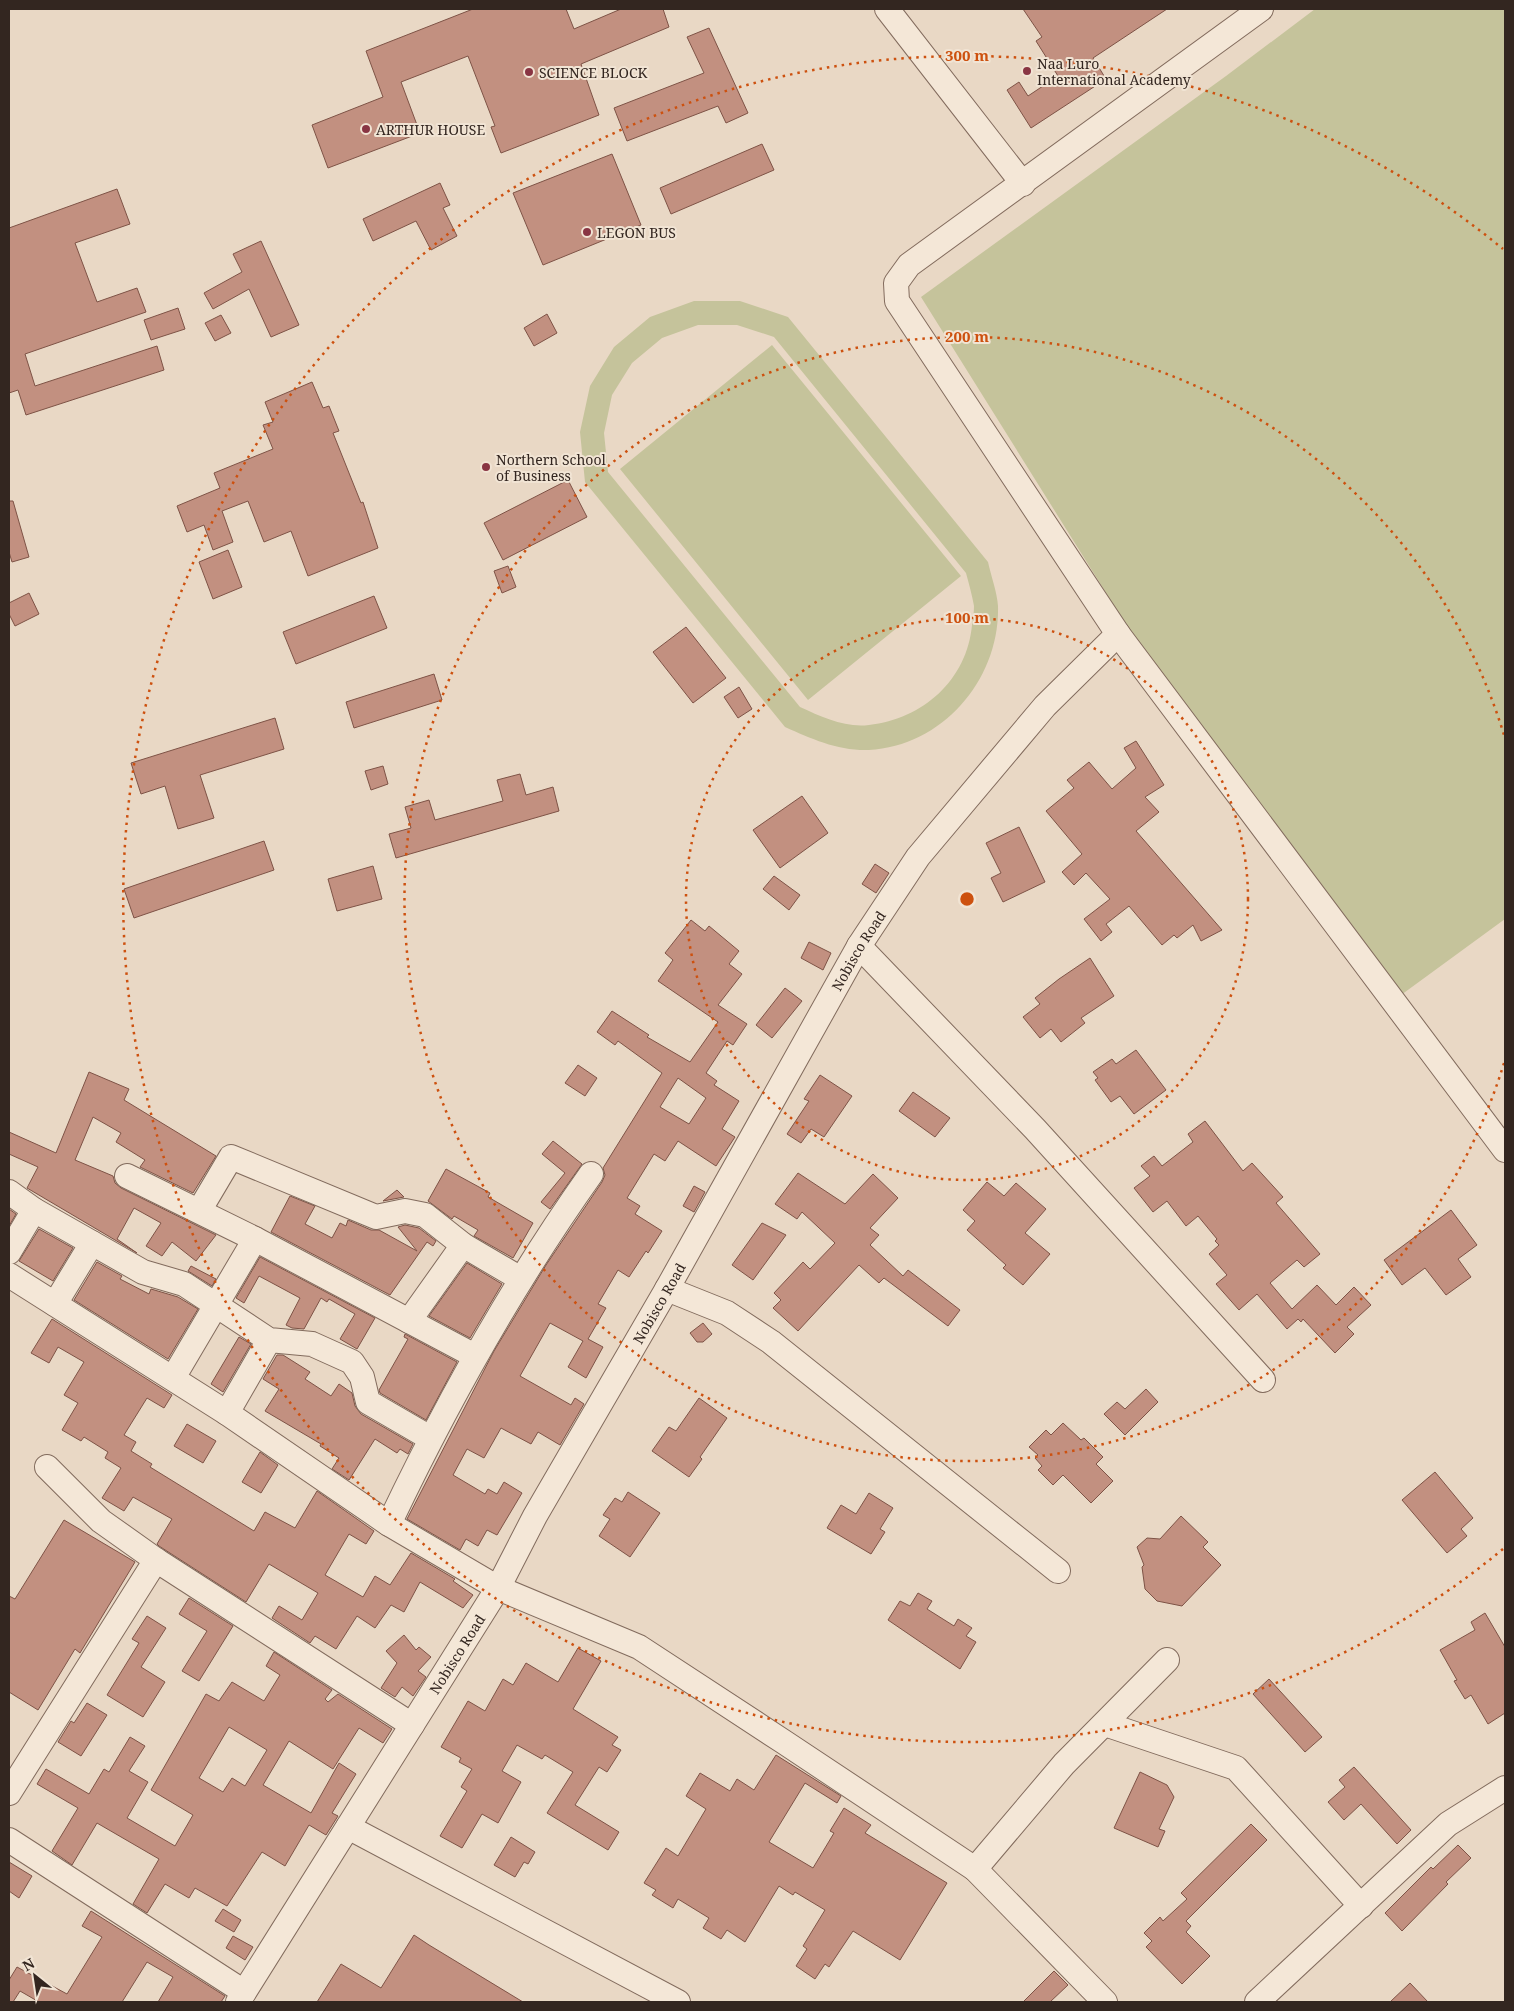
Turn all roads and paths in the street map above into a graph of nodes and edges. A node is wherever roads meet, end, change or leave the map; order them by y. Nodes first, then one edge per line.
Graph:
1 (887, 9) edge
2 (1261, 9) edge
3 (1024, 184) junction
4 (1118, 634) junction
5 (859, 946) junction
6 (1505, 1150) edge
7 (591, 1174) dead end
8 (127, 1176) dead end
9 (9, 1192) edge
10 (34, 1210) junction
11 (199, 1211) junction
12 (255, 1239) junction
13 (92, 1243) junction
14 (463, 1246) junction
15 (9, 1252) edge
16 (9, 1275) edge
17 (521, 1280) junction
18 (668, 1289) junction
19 (55, 1304) junction
20 (215, 1305) junction
21 (409, 1321) junction
22 (269, 1340) junction
23 (476, 1356) junction
24 (173, 1378) junction
25 (1263, 1380) dead end
26 (227, 1413) junction
27 (430, 1438) junction
28 (47, 1467) dead end
29 (389, 1524) junction
30 (156, 1560) junction
31 (1058, 1571) dead end
32 (498, 1588) junction
33 (1167, 1660) dead end
34 (1105, 1724) junction
35 (412, 1725) junction
36 (1505, 1788) edge
37 (9, 1793) edge
38 (348, 1827) junction
39 (9, 1840) edge
40 (975, 1869) junction
41 (1361, 1906) junction
42 (241, 1997) edge
43 (678, 2002) edge
44 (1105, 2002) edge
45 (1257, 2002) edge

1 - 3 street
2 - 3 street
3 - 4 street
4 - 5 street, Nobisco Road
4 - 6 street
5 - 18 street, Nobisco Road
5 - 25 street
7 - 17 street
8 - 11 street
9 - 10 street
10 - 13 street
10 - 15 street
11 - 12 street
11 - 14 street
12 - 20 street
12 - 21 street
13 - 19 street
13 - 20 street
14 - 17 street
14 - 21 street
16 - 19 street
17 - 23 street
18 - 31 street
18 - 32 street, Nobisco Road
19 - 24 street
20 - 22 street
20 - 24 street
21 - 23 street
22 - 26 street
22 - 27 street
23 - 27 street
24 - 26 street
26 - 29 street
27 - 29 street
28 - 30 street
29 - 32 street
30 - 35 street
30 - 37 street
32 - 35 street, Nobisco Road
32 - 40 street
33 - 34 street
34 - 40 street
34 - 41 street
35 - 38 street, Nobisco Road
36 - 41 street
38 - 42 street, Nobisco Road
38 - 43 street
39 - 42 street
40 - 44 street
41 - 45 street

